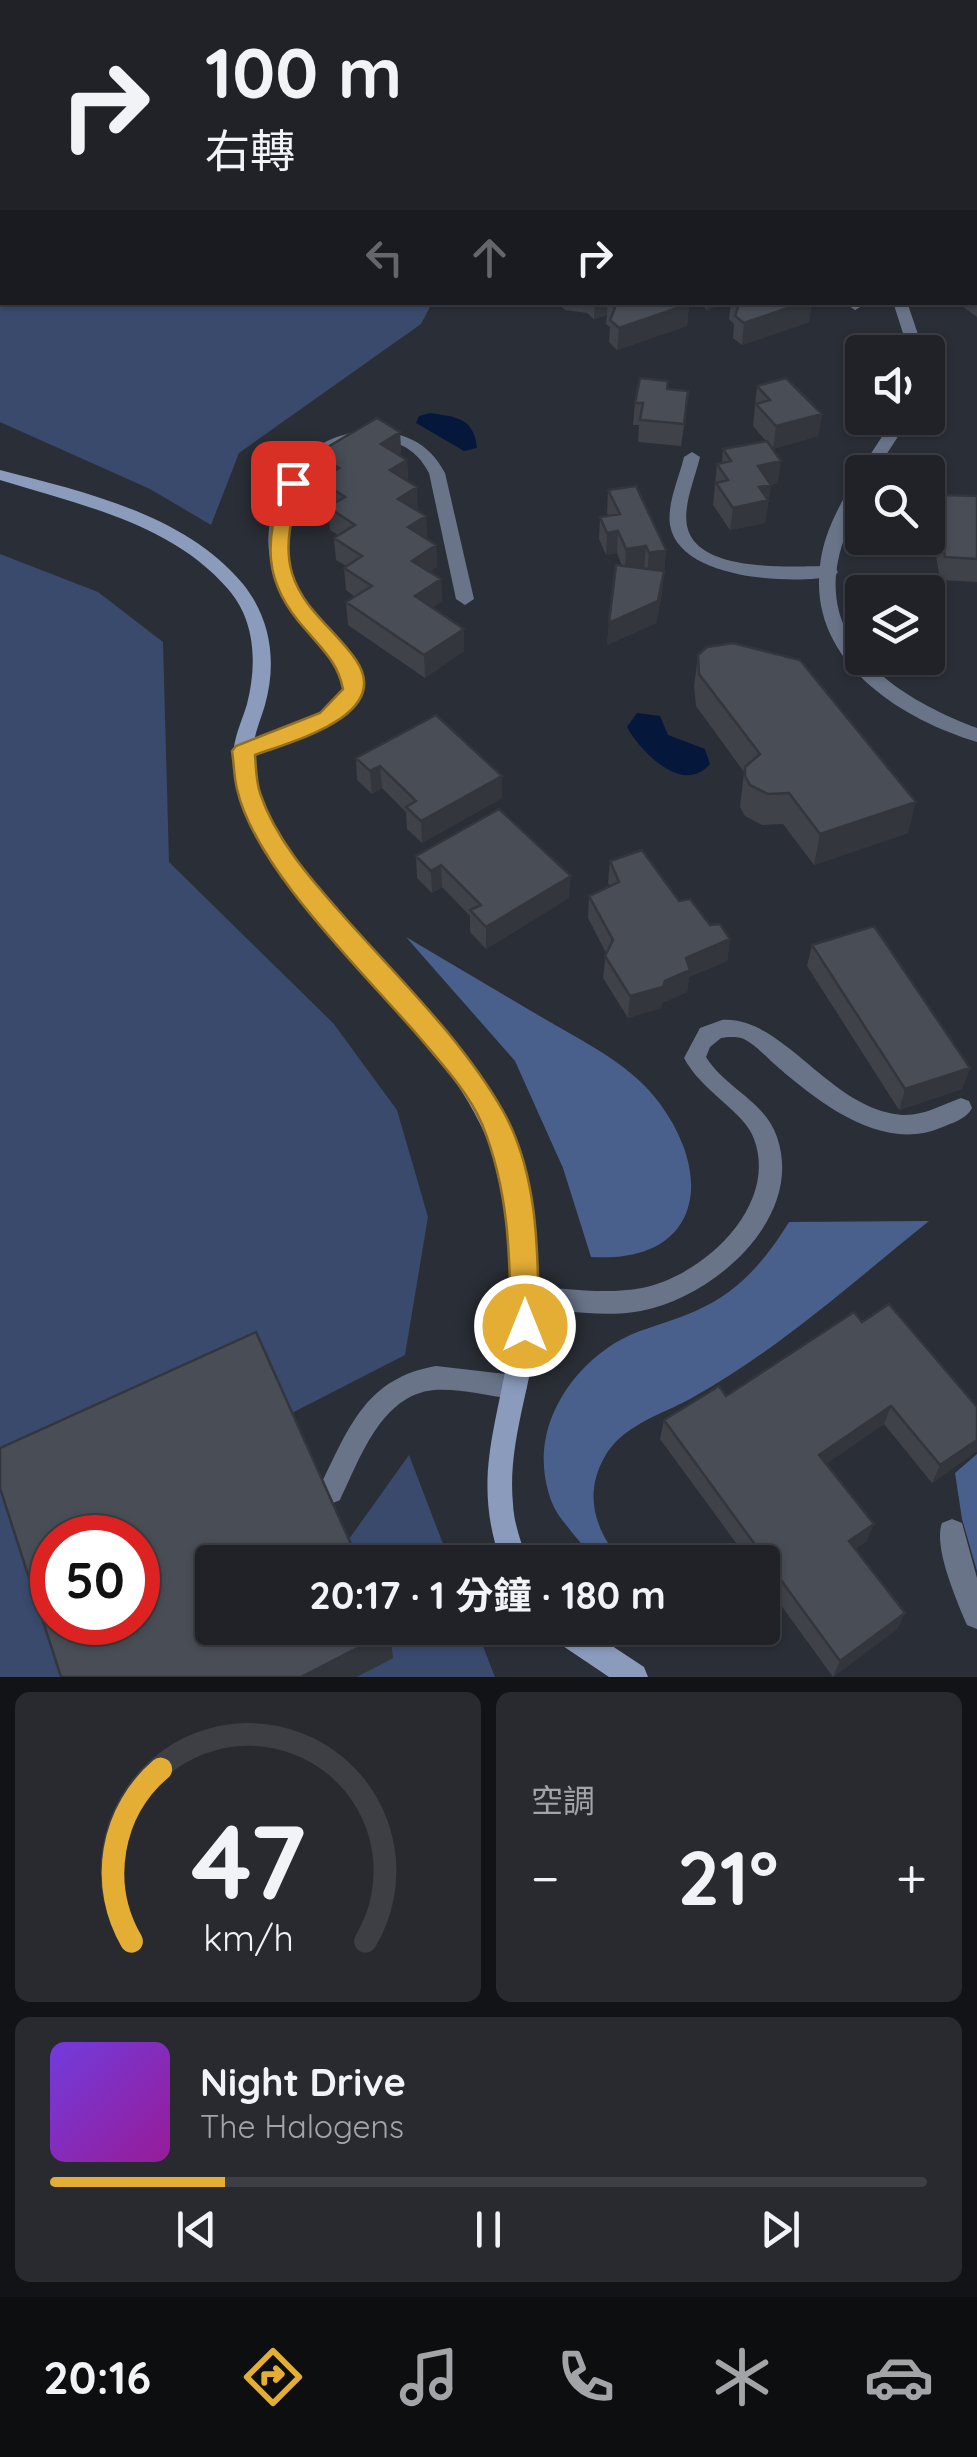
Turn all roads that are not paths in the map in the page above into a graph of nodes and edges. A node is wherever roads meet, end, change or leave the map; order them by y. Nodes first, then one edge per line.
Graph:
1 (901, 305) edge
2 (911, 335) edge
3 (692, 457) dead end
4 (0, 475) edge
5 (845, 509) edge
6 (828, 572) junction
7 (465, 598) dead end
8 (977, 735) edge
9 (243, 751) junction
10 (961, 1108) dead end
11 (526, 1297) junction
12 (514, 1387) junction
13 (331, 1491) edge
14 (952, 1533) dead end
15 (508, 1545) edge
16 (977, 1615) edge
17 (587, 1645) edge
18 (634, 1677) edge

1 - 2 street
3 - 6 street
4 - 9 main road
5 - 6 street
6 - 8 street
7 - 9 street
9 - 11 main road
10 - 11 street
11 - 12 main road
12 - 13 street
12 - 15 main road
14 - 16 street
17 - 18 main road

